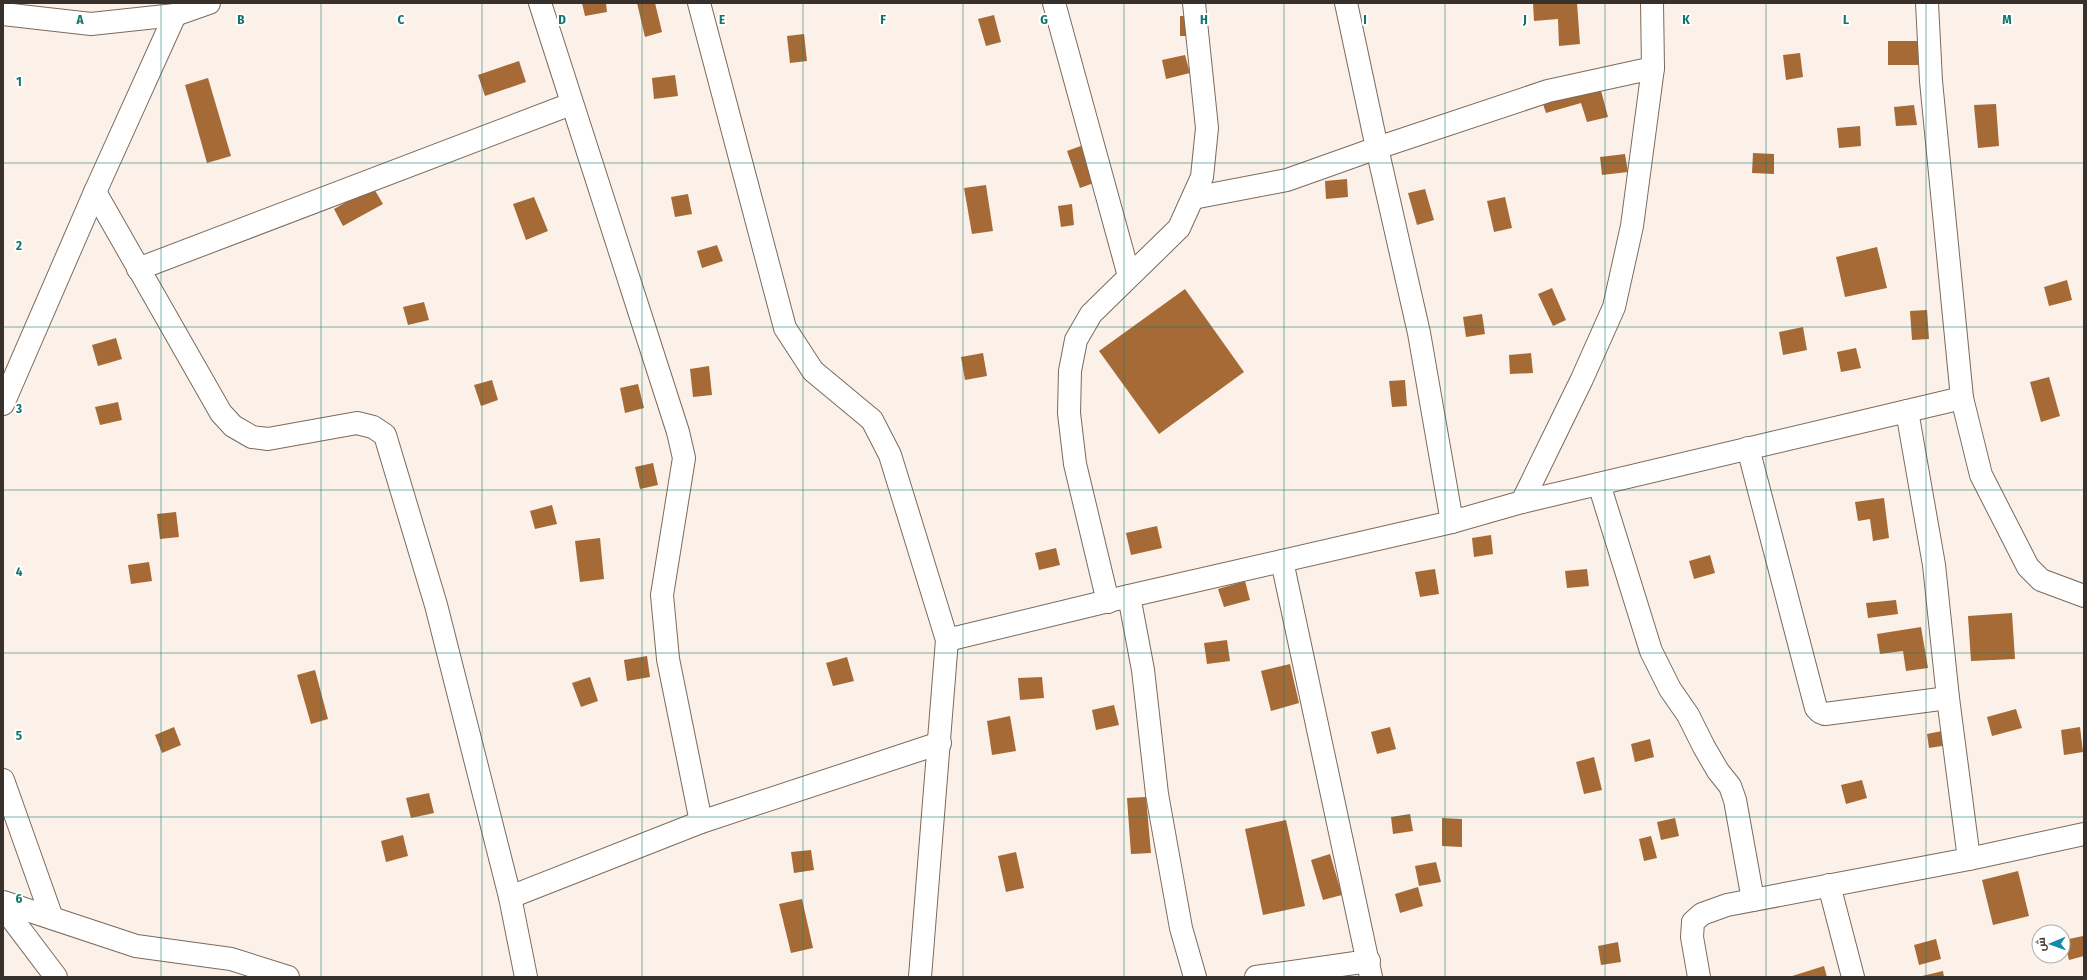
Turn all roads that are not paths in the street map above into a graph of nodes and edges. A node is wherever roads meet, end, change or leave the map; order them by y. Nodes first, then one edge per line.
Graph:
1 (209, 3) edge
2 (540, 3) edge
3 (699, 3) edge
4 (1054, 3) edge
5 (1194, 3) edge
6 (1346, 3) edge
7 (1652, 3) edge
8 (1927, 3) edge
9 (3, 14) edge
10 (175, 15) junction
11 (1653, 68) junction
12 (571, 104) junction
13 (1377, 148) junction
14 (95, 192) junction
15 (1193, 198) junction
16 (138, 269) junction
17 (1129, 276) junction
18 (1962, 398) junction
19 (3, 404) edge
20 (1907, 411) junction
21 (1748, 448) junction
22 (1599, 484) junction
23 (1522, 502) junction
24 (1452, 522) junction
25 (1282, 561) junction
26 (1129, 596) junction
27 (2084, 596) edge
28 (1108, 602) junction
29 (947, 640) junction
30 (1948, 698) junction
31 (940, 743) junction
32 (3, 780) edge
33 (701, 822) junction
34 (2084, 834) edge
35 (1969, 859) junction
36 (1829, 885) junction
37 (510, 898) junction
38 (1753, 900) junction
39 (3, 902) edge
40 (3, 907) edge
41 (52, 918) junction
42 (1370, 969) edge
43 (56, 977) edge
44 (288, 977) edge
45 (526, 977) edge
46 (920, 977) edge
47 (1195, 977) edge
48 (1256, 977) edge
49 (1699, 977) edge
50 (1853, 977) edge

1 - 10 street
2 - 12 street
3 - 29 street
4 - 17 street
5 - 15 street
6 - 13 street
7 - 11 street
8 - 18 street
9 - 10 street
10 - 14 street
11 - 13 street
11 - 23 street
12 - 16 street
12 - 33 street
13 - 15 street
13 - 24 street
14 - 16 street
14 - 19 street
15 - 17 street
16 - 37 street
17 - 28 street
18 - 20 street
18 - 27 street
20 - 21 street
20 - 30 street
21 - 22 street
21 - 30 street
22 - 23 street
22 - 38 street
23 - 24 street
24 - 25 street
25 - 26 street
25 - 42 street
26 - 28 street
26 - 47 street
28 - 29 street
29 - 31 street
30 - 35 street
31 - 33 street
31 - 46 street
32 - 41 street
33 - 37 street
34 - 35 street
35 - 36 street
36 - 38 street
36 - 50 street
37 - 45 street
38 - 49 street
39 - 41 street
40 - 43 street
41 - 44 street
42 - 48 street

